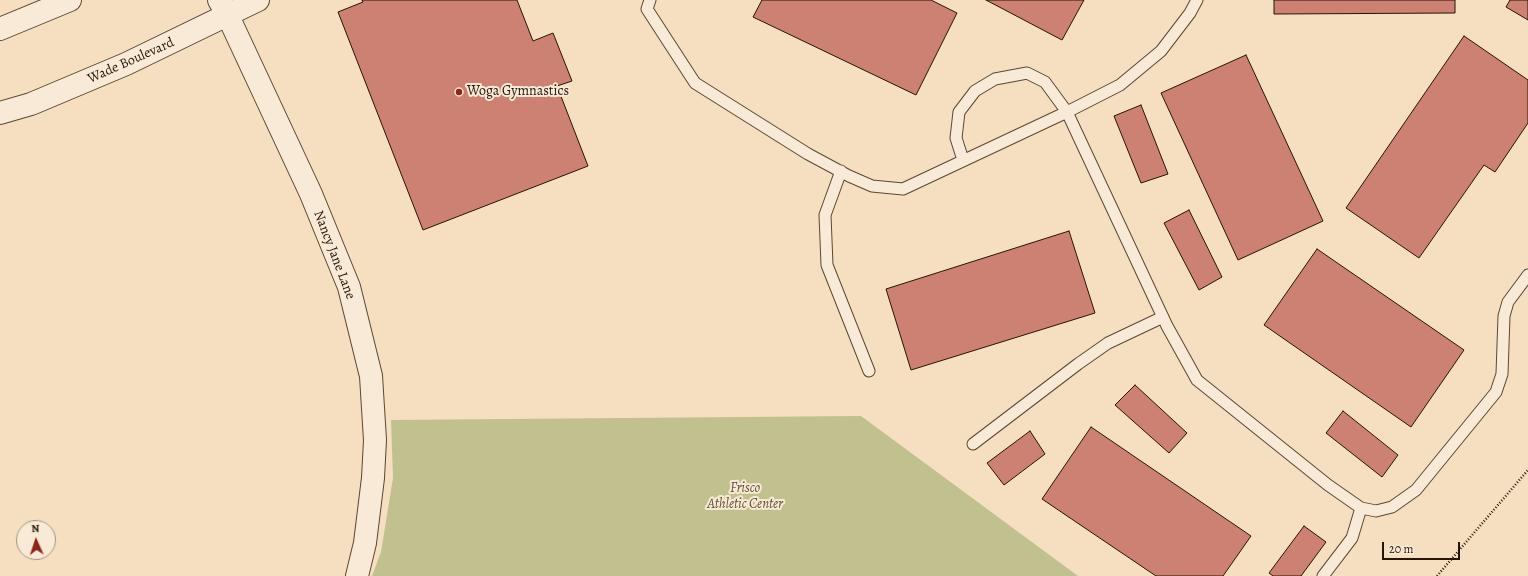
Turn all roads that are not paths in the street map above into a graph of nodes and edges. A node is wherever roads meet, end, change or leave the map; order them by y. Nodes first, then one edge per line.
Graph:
1 (70, 0) edge
2 (258, 0) edge
3 (650, 0) edge
4 (1196, 0) edge
5 (223, 8) edge
6 (0, 29) edge
7 (1067, 112) junction
8 (0, 113) edge
9 (963, 160) junction
10 (841, 172) junction
11 (1528, 275) edge
12 (1163, 317) junction
13 (869, 371) dead end
14 (973, 444) dead end
15 (1361, 508) junction
16 (358, 576) edge
17 (1323, 576) edge

1 - 6 street
2 - 5 street, Wade Boulevard
3 - 10 lane
4 - 7 lane
5 - 8 street, Wade Boulevard
5 - 16 street, Nancy Jane Lane
7 - 9 lane
7 - 9 lane
7 - 12 lane
9 - 10 lane
10 - 13 lane
11 - 15 lane
12 - 14 lane
12 - 15 lane
15 - 17 lane

